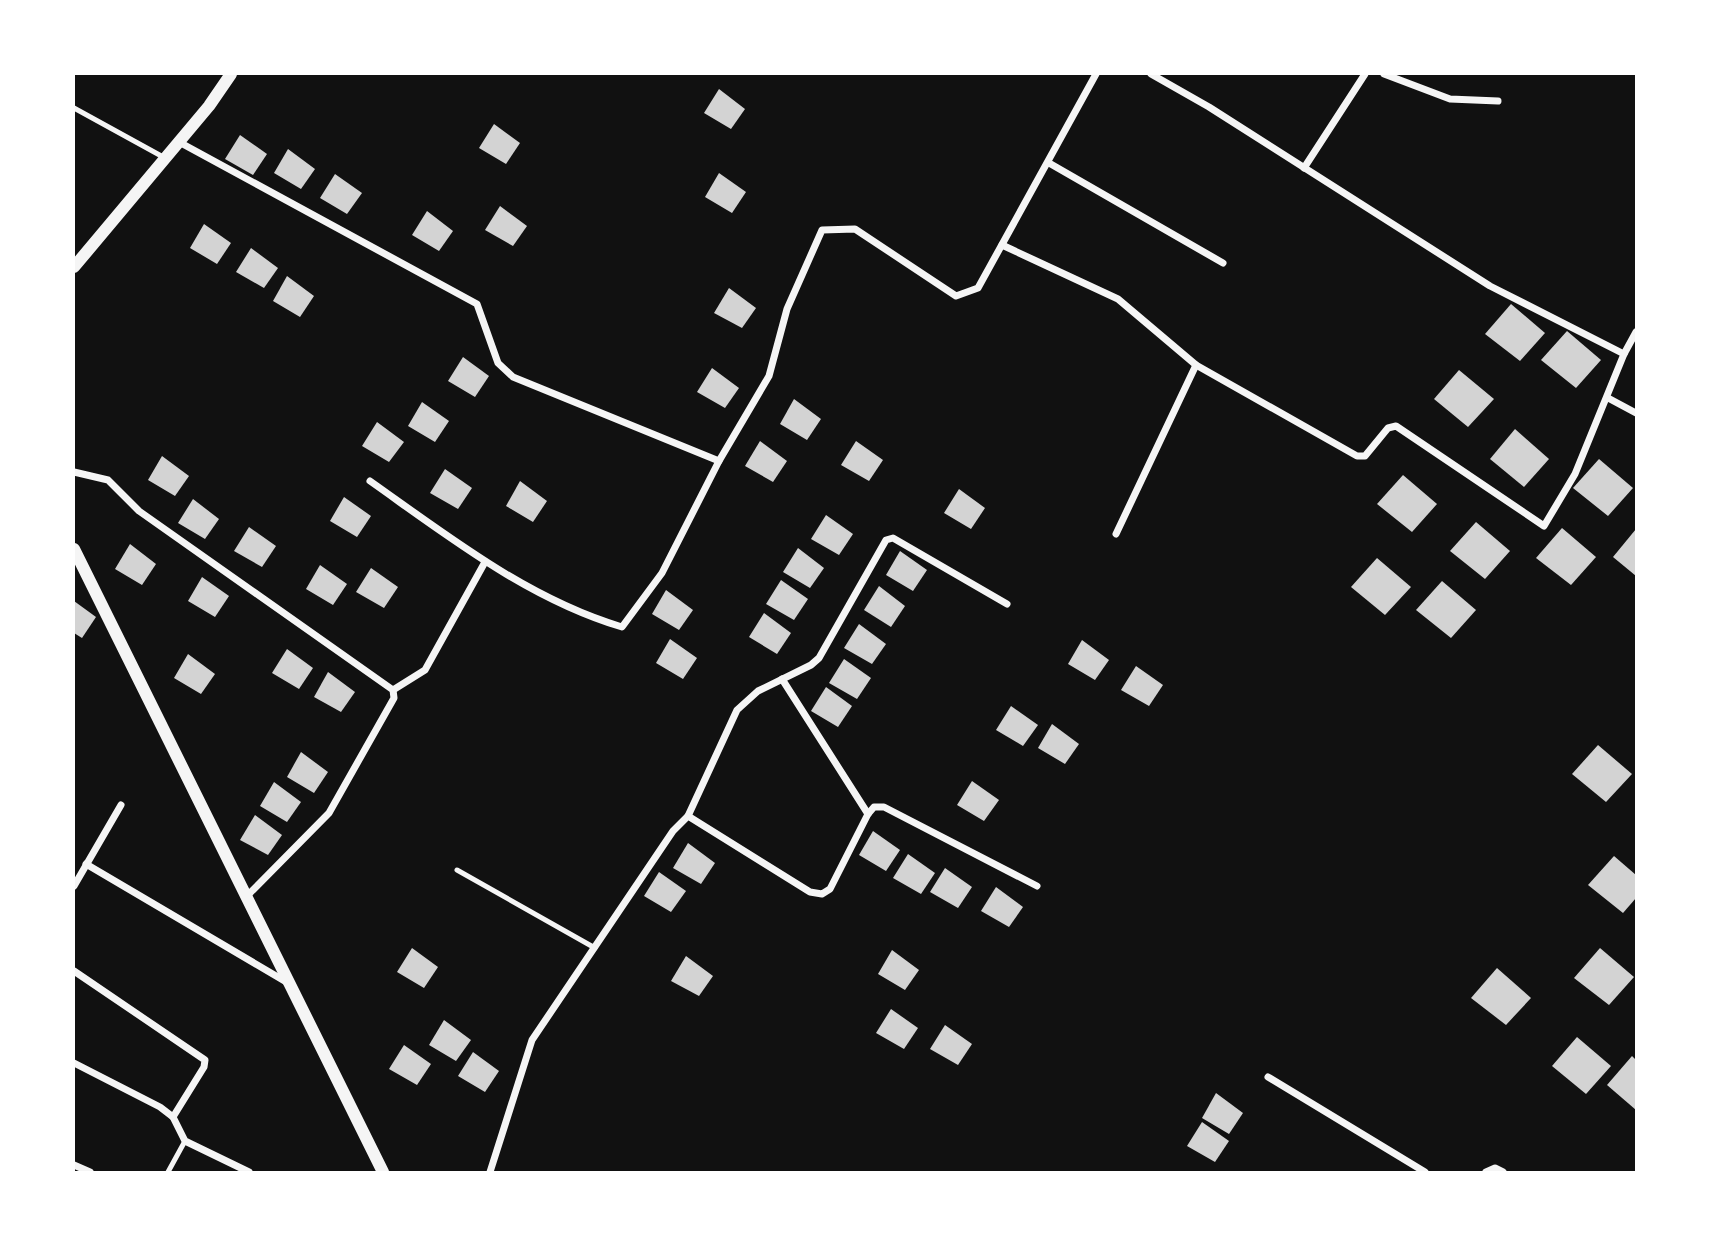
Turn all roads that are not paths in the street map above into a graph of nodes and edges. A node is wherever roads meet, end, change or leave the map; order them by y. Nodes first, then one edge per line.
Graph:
1 (231, 74) edge
2 (1096, 74) edge
3 (1151, 74) edge
4 (1365, 74) edge
5 (1384, 74) edge
6 (1498, 101) dead end
7 (74, 108) edge
8 (179, 142) junction
9 (165, 158) junction
10 (1049, 163) junction
11 (1304, 168) junction
12 (1002, 245) junction
13 (1223, 263) dead end
14 (74, 267) edge
15 (1636, 332) edge
16 (1624, 354) junction
17 (1196, 365) junction
18 (1608, 398) junction
19 (1636, 413) edge
20 (719, 461) junction
21 (74, 472) edge
22 (370, 481) dead end
23 (1116, 534) dead end
24 (74, 549) edge
25 (485, 562) junction
26 (1007, 604) dead end
27 (782, 679) junction
28 (393, 690) junction
29 (121, 804) dead end
30 (868, 814) junction
31 (688, 816) junction
32 (86, 863) junction
33 (457, 870) dead end
34 (74, 886) edge
35 (1037, 886) dead end
36 (246, 897) junction
37 (595, 948) junction
38 (74, 971) edge
39 (289, 984) junction
40 (74, 1063) edge
41 (1268, 1077) dead end
42 (173, 1117) junction
43 (185, 1141) junction
44 (74, 1165) edge
45 (90, 1172) edge
46 (168, 1172) edge
47 (249, 1172) edge
48 (383, 1172) edge
49 (490, 1172) edge
50 (1425, 1172) edge
51 (1486, 1172) edge
52 (1503, 1172) edge

1 - 8 street
2 - 10 street
3 - 11 street
4 - 11 street
5 - 6 street
7 - 9 lane
8 - 9 street
8 - 20 street
9 - 14 street
10 - 12 street
10 - 13 street
11 - 16 street
12 - 17 street
12 - 20 street
15 - 16 street
16 - 18 street
17 - 18 street
17 - 23 street
18 - 19 street
20 - 25 street
21 - 28 street
22 - 25 street
24 - 36 street
25 - 28 street
26 - 27 street
27 - 30 street
27 - 31 street
28 - 36 street
29 - 32 street
30 - 31 street
30 - 35 street
31 - 37 street
32 - 34 street
32 - 39 street
33 - 37 lane
36 - 39 street
37 - 49 street
38 - 42 street
39 - 48 street
40 - 42 street
41 - 50 street
42 - 43 street
43 - 46 lane
43 - 47 street
44 - 45 street
51 - 52 street

